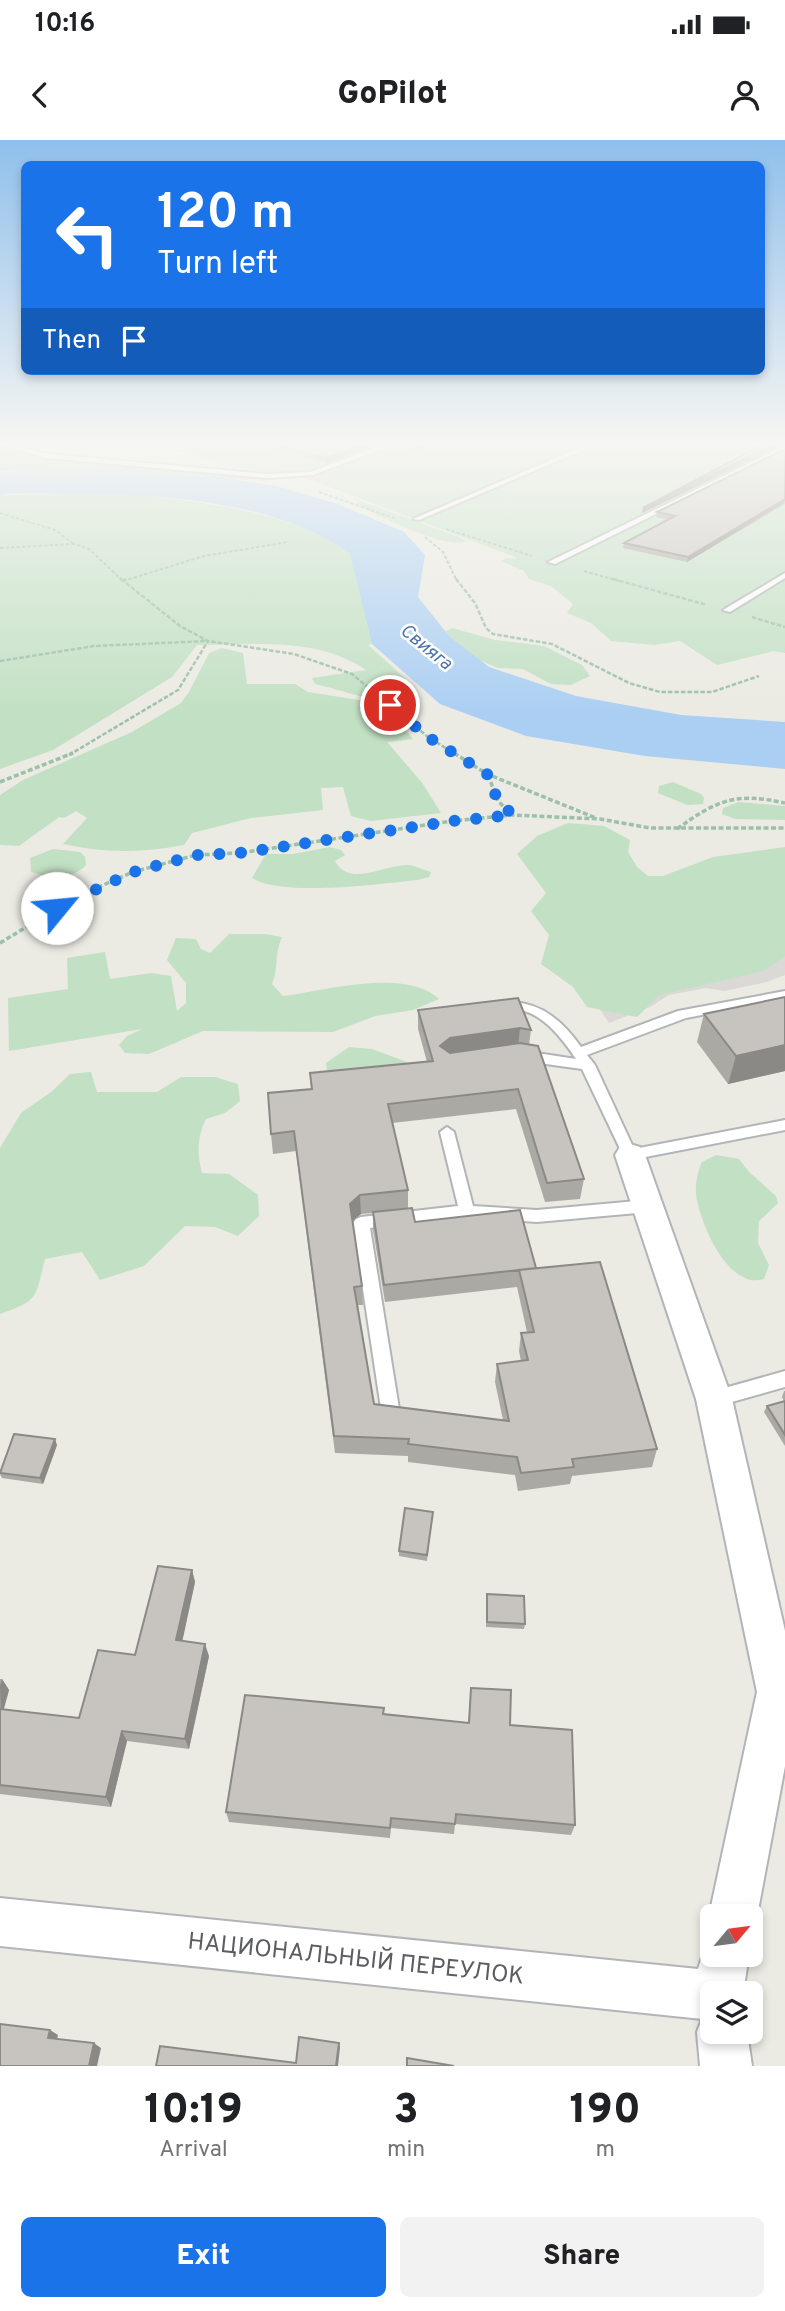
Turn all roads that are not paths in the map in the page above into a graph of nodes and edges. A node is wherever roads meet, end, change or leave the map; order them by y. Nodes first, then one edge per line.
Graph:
1 (614, 532) edge
2 (552, 562) road end
3 (785, 575) edge
4 (727, 610) road end
5 (785, 995) edge
6 (488, 1008) edge
7 (505, 1057) edge
8 (585, 1059) junction
9 (785, 1125) edge
10 (447, 1132) dead end
11 (630, 1155) junction
12 (648, 1206) junction
13 (467, 1212) junction
14 (785, 1379) edge
15 (714, 1399) junction
16 (391, 1415) edge
17 (735, 1904) edge
18 (0, 1922) edge
19 (700, 1994) edge
20 (723, 2044) edge
21 (726, 2066) edge

1 - 2 lane
3 - 4 lane
5 - 8 lane
6 - 8 lane
7 - 8 lane
8 - 11 lane
9 - 11 lane
10 - 13 lane
11 - 12 street
12 - 13 lane
12 - 15 street
13 - 16 lane
14 - 15 lane
15 - 17 street
18 - 19 street, НАЦИОНАЛЬНЫЙ ПЕРЕУЛОК
20 - 21 street

